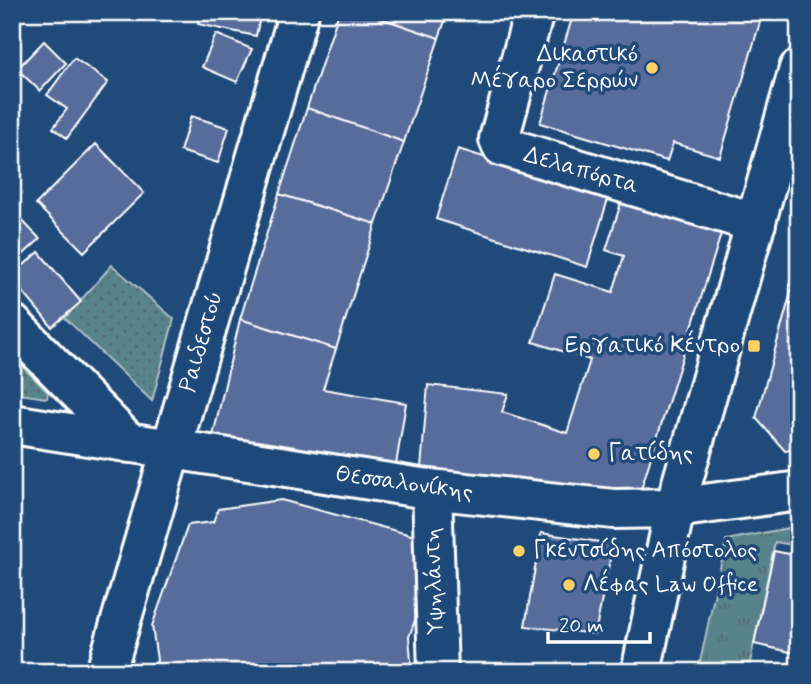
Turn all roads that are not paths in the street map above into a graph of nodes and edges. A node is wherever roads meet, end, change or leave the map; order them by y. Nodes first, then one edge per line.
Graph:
1 (299, 12) edge
2 (534, 12) edge
3 (799, 69) edge
4 (755, 223) junction
5 (12, 324) edge
6 (12, 424) edge
7 (129, 443) junction
8 (171, 449) junction
9 (432, 490) junction
10 (799, 491) edge
11 (675, 508) junction
12 (106, 672) edge
13 (438, 672) edge
14 (641, 672) edge

1 - 8 street, Ραιδεστού
2 - 4 street, Δελαπόρτα
3 - 4 street
4 - 11 street
5 - 7 street
6 - 7 street, Θεσσαλονίκης
7 - 8 street, Θεσσαλονίκης
8 - 9 street, Θεσσαλονίκης
8 - 12 street, Ραιδεστού
9 - 11 street, Θεσσαλονίκης
9 - 13 street, Υψηλάντη
10 - 11 street, Θεσσαλονίκης
11 - 14 street

